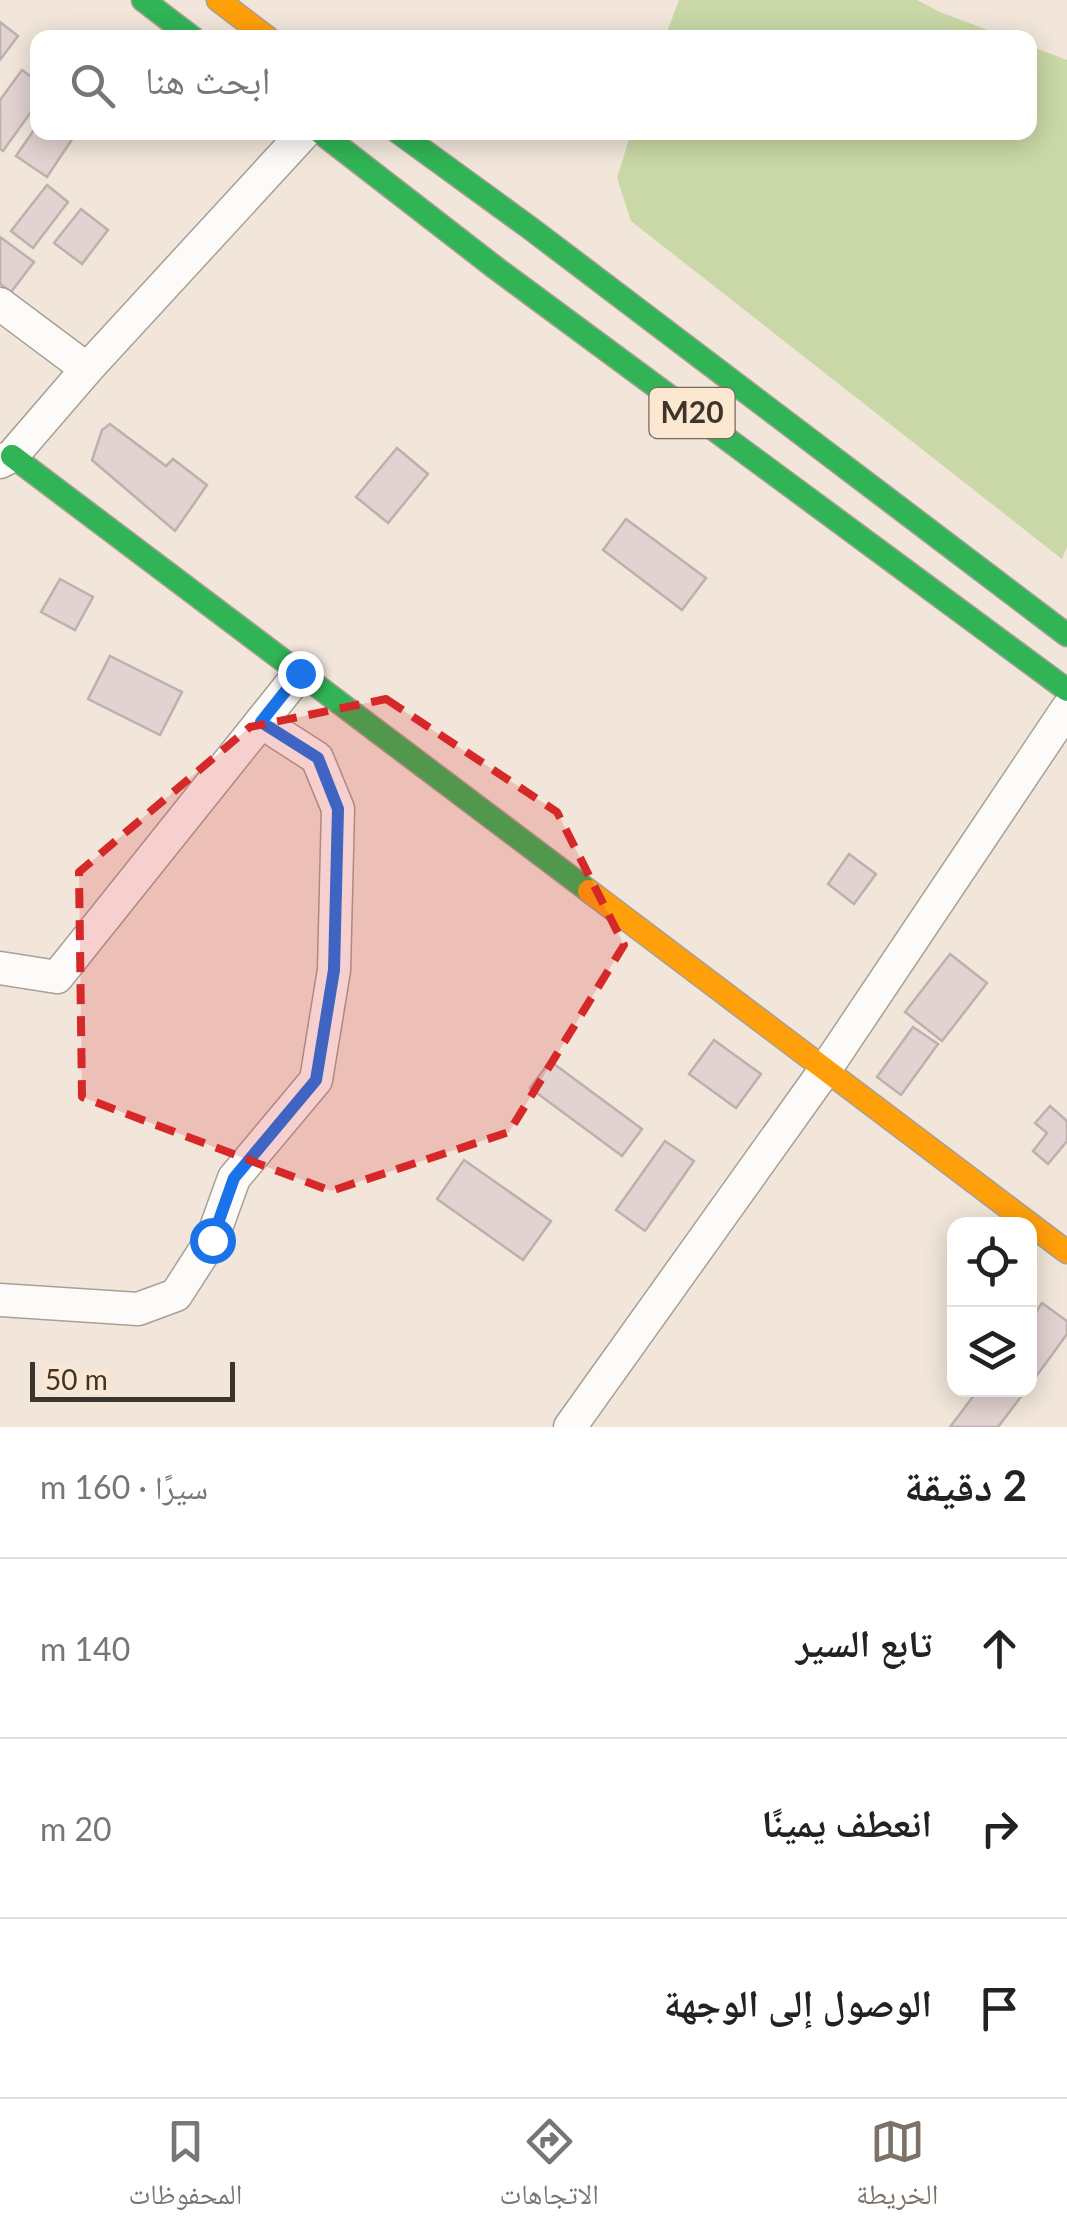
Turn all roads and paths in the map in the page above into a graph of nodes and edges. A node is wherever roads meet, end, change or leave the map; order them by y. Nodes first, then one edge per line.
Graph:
1 (143, 0) edge
2 (218, 0) edge
3 (182, 30) edge
4 (257, 30) edge
5 (298, 140) edge
6 (330, 140) edge
7 (409, 140) edge
8 (0, 304) edge
9 (86, 368) junction
10 (6, 459) edge
11 (1067, 636) edge
12 (300, 673) junction
13 (1067, 690) edge
14 (1067, 709) edge
15 (261, 722) junction
16 (0, 968) edge
17 (826, 1070) junction
18 (1067, 1252) edge
19 (0, 1300) edge
20 (570, 1427) edge

1 - 3 main road
2 - 4 main road
5 - 9 street
6 - 13 main road, M20
7 - 11 main road, M20
8 - 9 street
9 - 10 street
10 - 12 main road
12 - 15 street
12 - 17 main road
14 - 17 street
15 - 16 street
15 - 19 street
17 - 18 main road
17 - 20 street

